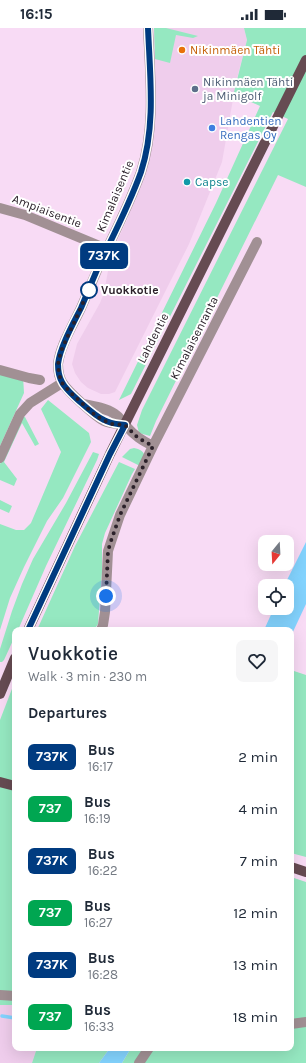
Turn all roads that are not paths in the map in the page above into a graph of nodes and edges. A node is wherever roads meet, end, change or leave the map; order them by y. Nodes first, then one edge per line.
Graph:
1 (148, 28) edge
2 (306, 60) edge
3 (0, 208) edge
4 (257, 242) dead end
5 (107, 249) junction
6 (0, 370) edge
7 (40, 380) dead end
8 (62, 383) junction
9 (125, 425) junction
10 (153, 446) junction
11 (0, 458) edge
12 (29, 627) edge
13 (102, 627) edge
14 (12, 665) edge
15 (0, 694) edge
16 (294, 868) edge
17 (306, 872) edge
18 (0, 995) edge
19 (12, 996) edge
20 (306, 1022) edge
21 (294, 1024) edge
22 (148, 1051) edge
23 (139, 1063) edge

1 - 5 street, Kimalaisentie
2 - 9 main road, Lahdentie
3 - 5 street, Ampiaisentie
4 - 10 street, Kimalaisenranta
5 - 8 street, Kimalaisentie
6 - 7 street
8 - 9 street
8 - 11 street
9 - 10 street
9 - 12 main road, Lahdentie
10 - 13 street, Kimalaisenranta
14 - 15 main road
16 - 17 main road
18 - 19 street
20 - 21 street
22 - 23 street

